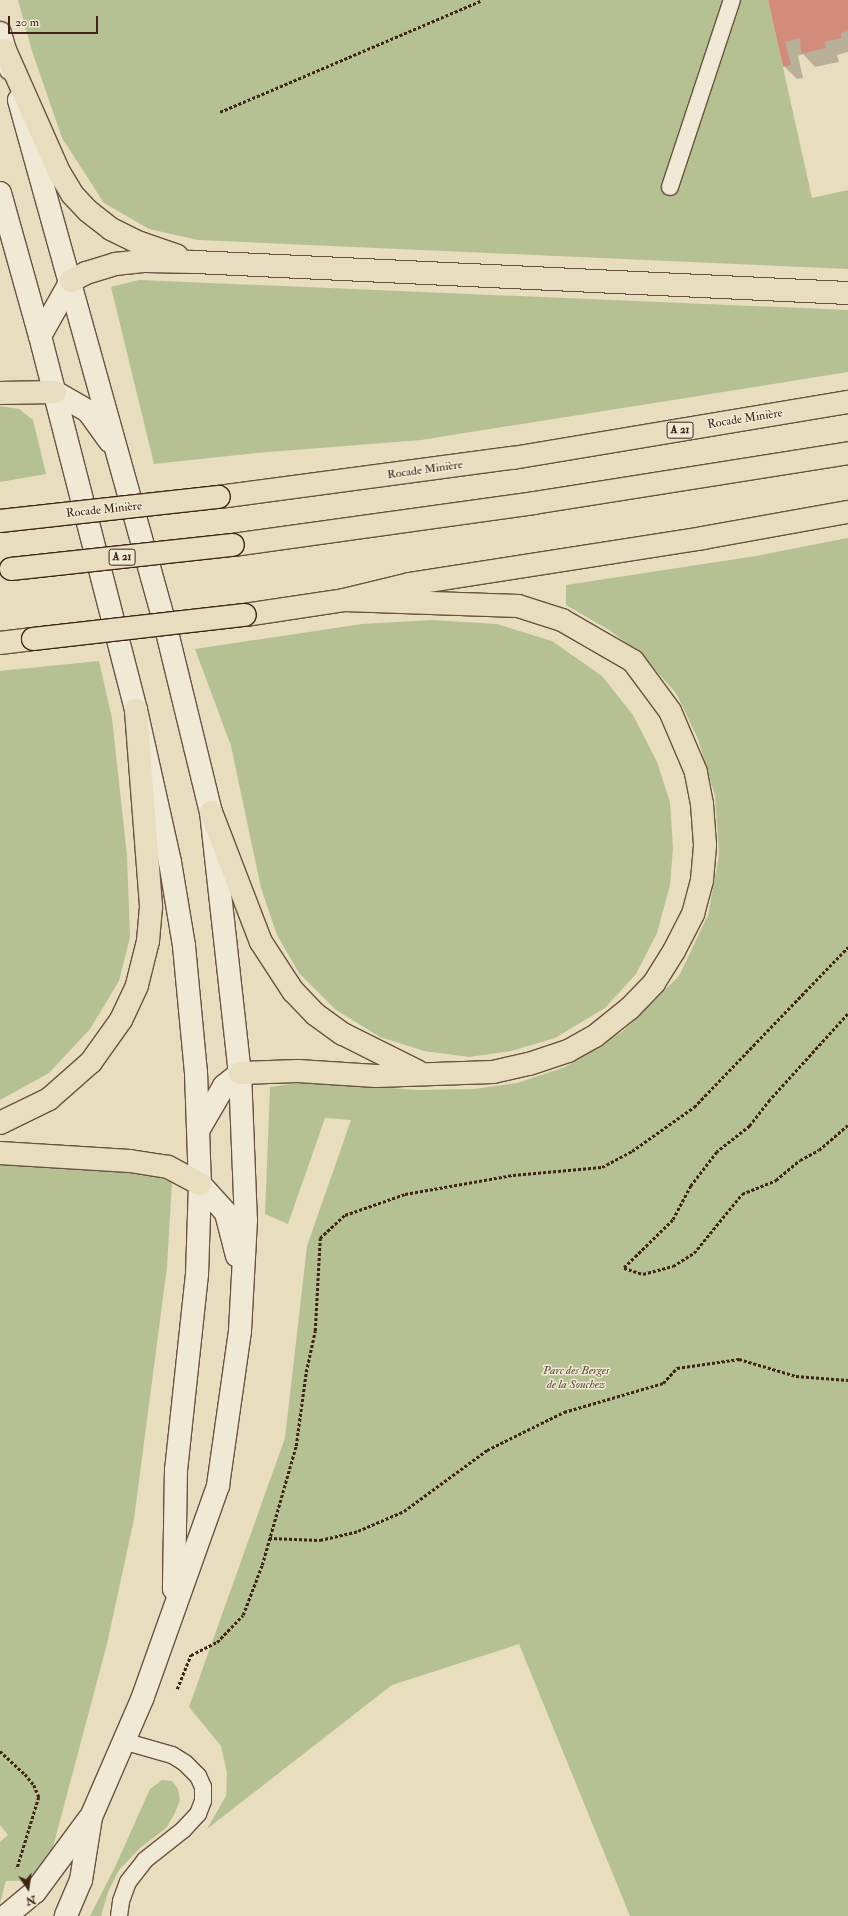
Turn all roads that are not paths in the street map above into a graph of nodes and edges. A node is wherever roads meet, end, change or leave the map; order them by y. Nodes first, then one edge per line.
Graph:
1 (732, 0) edge
2 (3, 41) edge
3 (670, 187) dead end
4 (0, 193) edge
5 (195, 262) junction
6 (71, 281) junction
7 (848, 293) edge
8 (40, 336) junction
9 (55, 392) junction
10 (0, 393) edge
11 (848, 402) edge
12 (116, 450) junction
13 (848, 453) edge
14 (848, 512) edge
15 (0, 521) edge
16 (5, 570) edge
17 (344, 600) junction
18 (0, 642) edge
19 (136, 710) junction
20 (211, 812) junction
21 (240, 1073) junction
22 (420, 1073) junction
23 (0, 1123) edge
24 (199, 1129) junction
25 (0, 1153) edge
26 (200, 1184) junction
27 (243, 1276) junction
28 (174, 1606) junction
29 (123, 1741) junction
30 (91, 1817) junction
31 (6, 1916) edge
32 (66, 1916) edge
33 (119, 1916) edge

1 - 3 lane
2 - 5 highway
2 - 6 main road
4 - 8 main road
5 - 6 highway
5 - 7 highway
6 - 8 main road
6 - 12 main road
8 - 9 main road
9 - 10 highway
9 - 12 main road
9 - 19 main road
11 - 15 highway, Rocade Minière / A 21, bridge
12 - 20 main road
13 - 16 highway, A 21, bridge
14 - 17 highway
17 - 18 highway, bridge
17 - 22 highway
19 - 23 highway
19 - 24 main road
20 - 21 main road
20 - 22 highway
21 - 22 highway
21 - 24 main road
21 - 27 main road
24 - 26 main road
25 - 26 highway
26 - 27 main road
26 - 28 main road
27 - 28 main road
28 - 29 main road
29 - 30 main road
29 - 33 lane
30 - 31 main road
30 - 32 main road

